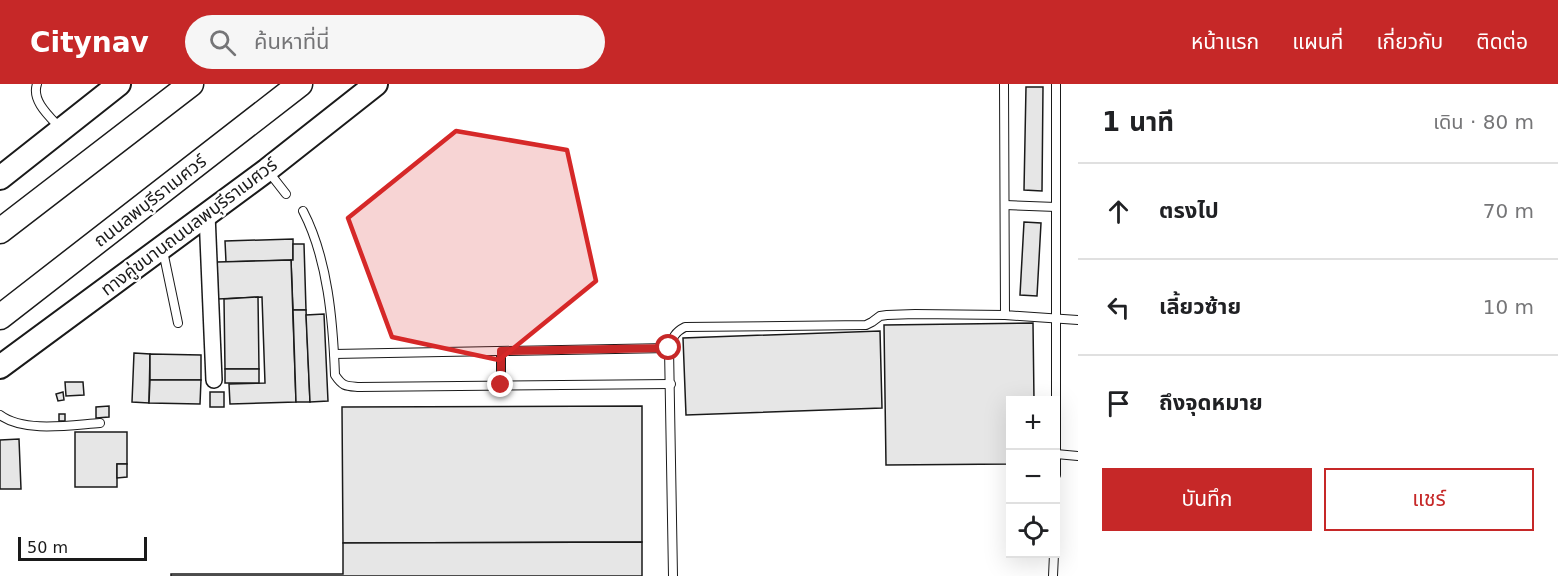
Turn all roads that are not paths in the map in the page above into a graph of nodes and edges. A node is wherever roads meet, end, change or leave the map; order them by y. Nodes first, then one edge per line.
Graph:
1 (37, 84) edge
2 (191, 84) edge
3 (300, 84) edge
4 (376, 84) edge
5 (1004, 84) edge
6 (1056, 84) edge
7 (115, 85) edge
8 (62, 130) junction
9 (267, 170) junction
10 (0, 178) edge
11 (286, 194) dead end
12 (1005, 205) junction
13 (1056, 207) junction
14 (303, 212) dead end
15 (207, 214) junction
16 (0, 231) edge
17 (162, 247) junction
18 (28, 296) junction
19 (1005, 315) junction
20 (0, 317) edge
21 (1055, 319) junction
22 (1078, 320) edge
23 (178, 323) dead end
24 (0, 324) edge
25 (669, 348) junction
26 (501, 351) junction
27 (334, 354) junction
28 (0, 367) edge
29 (214, 380) dead end
30 (671, 384) junction
31 (501, 385) junction
32 (0, 415) edge
33 (100, 423) dead end
34 (1056, 450) edge
35 (1060, 454) edge
36 (1078, 456) edge
37 (1054, 558) edge
38 (673, 576) edge
39 (1053, 576) edge

1 - 8 lane
2 - 16 main road
3 - 18 main road, ถนนลพบุรีราเมศวร์
4 - 9 main road, ทางคู่ขนานถนนลพบุรีราเมศวร์
5 - 12 lane
6 - 13 lane
7 - 8 main road
8 - 10 main road
9 - 11 lane
9 - 15 main road, ทางคู่ขนานถนนลพบุรีราเมศวร์
12 - 13 lane
12 - 19 lane
13 - 21 lane
14 - 27 lane
15 - 17 main road, ทางคู่ขนานถนนลพบุรีราเมศวร์
15 - 29 street
17 - 23 lane
17 - 28 main road, ทางคู่ขนานถนนลพบุรีราเมศวร์
18 - 20 main road, ถนนลพบุรีราเมศวร์
18 - 24 main road
19 - 21 lane
19 - 25 lane
21 - 22 lane
21 - 34 lane
25 - 26 lane
25 - 30 lane
26 - 27 lane
26 - 31 lane
27 - 31 lane
30 - 31 lane
30 - 38 lane
32 - 33 lane
35 - 36 lane
37 - 39 lane

